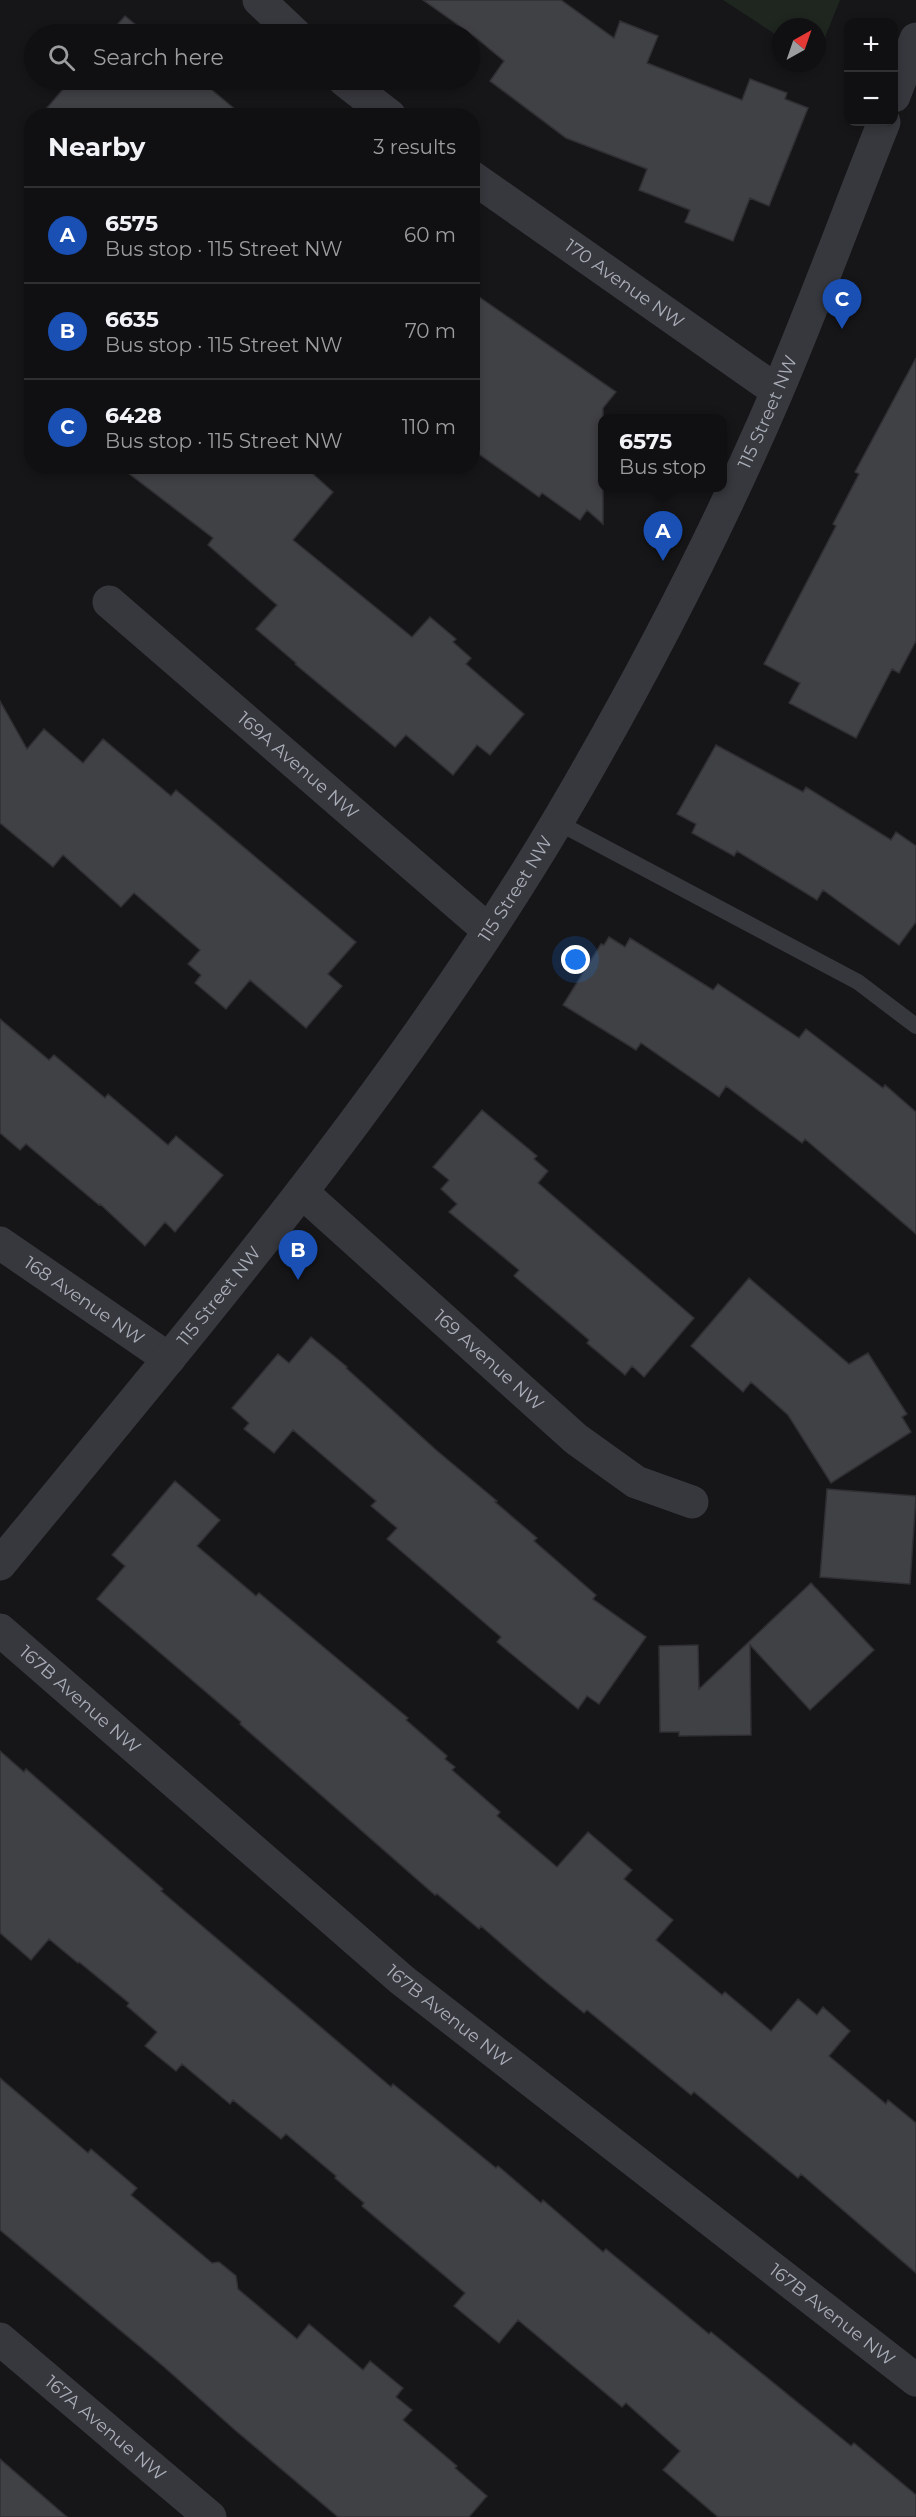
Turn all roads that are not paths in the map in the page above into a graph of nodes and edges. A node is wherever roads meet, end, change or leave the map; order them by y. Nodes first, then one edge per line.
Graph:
1 (259, 0) edge
2 (284, 24) edge
3 (916, 39) edge
4 (898, 86) edge
5 (357, 90) edge
6 (380, 108) edge
7 (882, 126) edge
8 (480, 183) edge
9 (777, 391) junction
10 (109, 602) dead end
11 (557, 822) junction
12 (488, 930) junction
13 (916, 1026) edge
14 (303, 1193) junction
15 (0, 1243) edge
16 (169, 1359) junction
17 (692, 1503) dead end
18 (0, 1564) edge
19 (0, 1630) edge
20 (0, 2339) edge
21 (916, 2380) edge
22 (210, 2517) edge

1 - 2 street
3 - 4 street
5 - 6 street
7 - 9 street, 115 Street NW
8 - 9 street, 170 Avenue NW
9 - 11 street, 115 Street NW
10 - 12 street, 169A Avenue NW
11 - 12 street, 115 Street NW
11 - 13 lane
12 - 14 street, 115 Street NW
14 - 16 street, 115 Street NW
14 - 17 street, 169 Avenue NW
15 - 16 street, 168 Avenue NW
16 - 18 street, 115 Street NW
19 - 21 street, 167B Avenue NW
20 - 22 street, 167A Avenue NW

